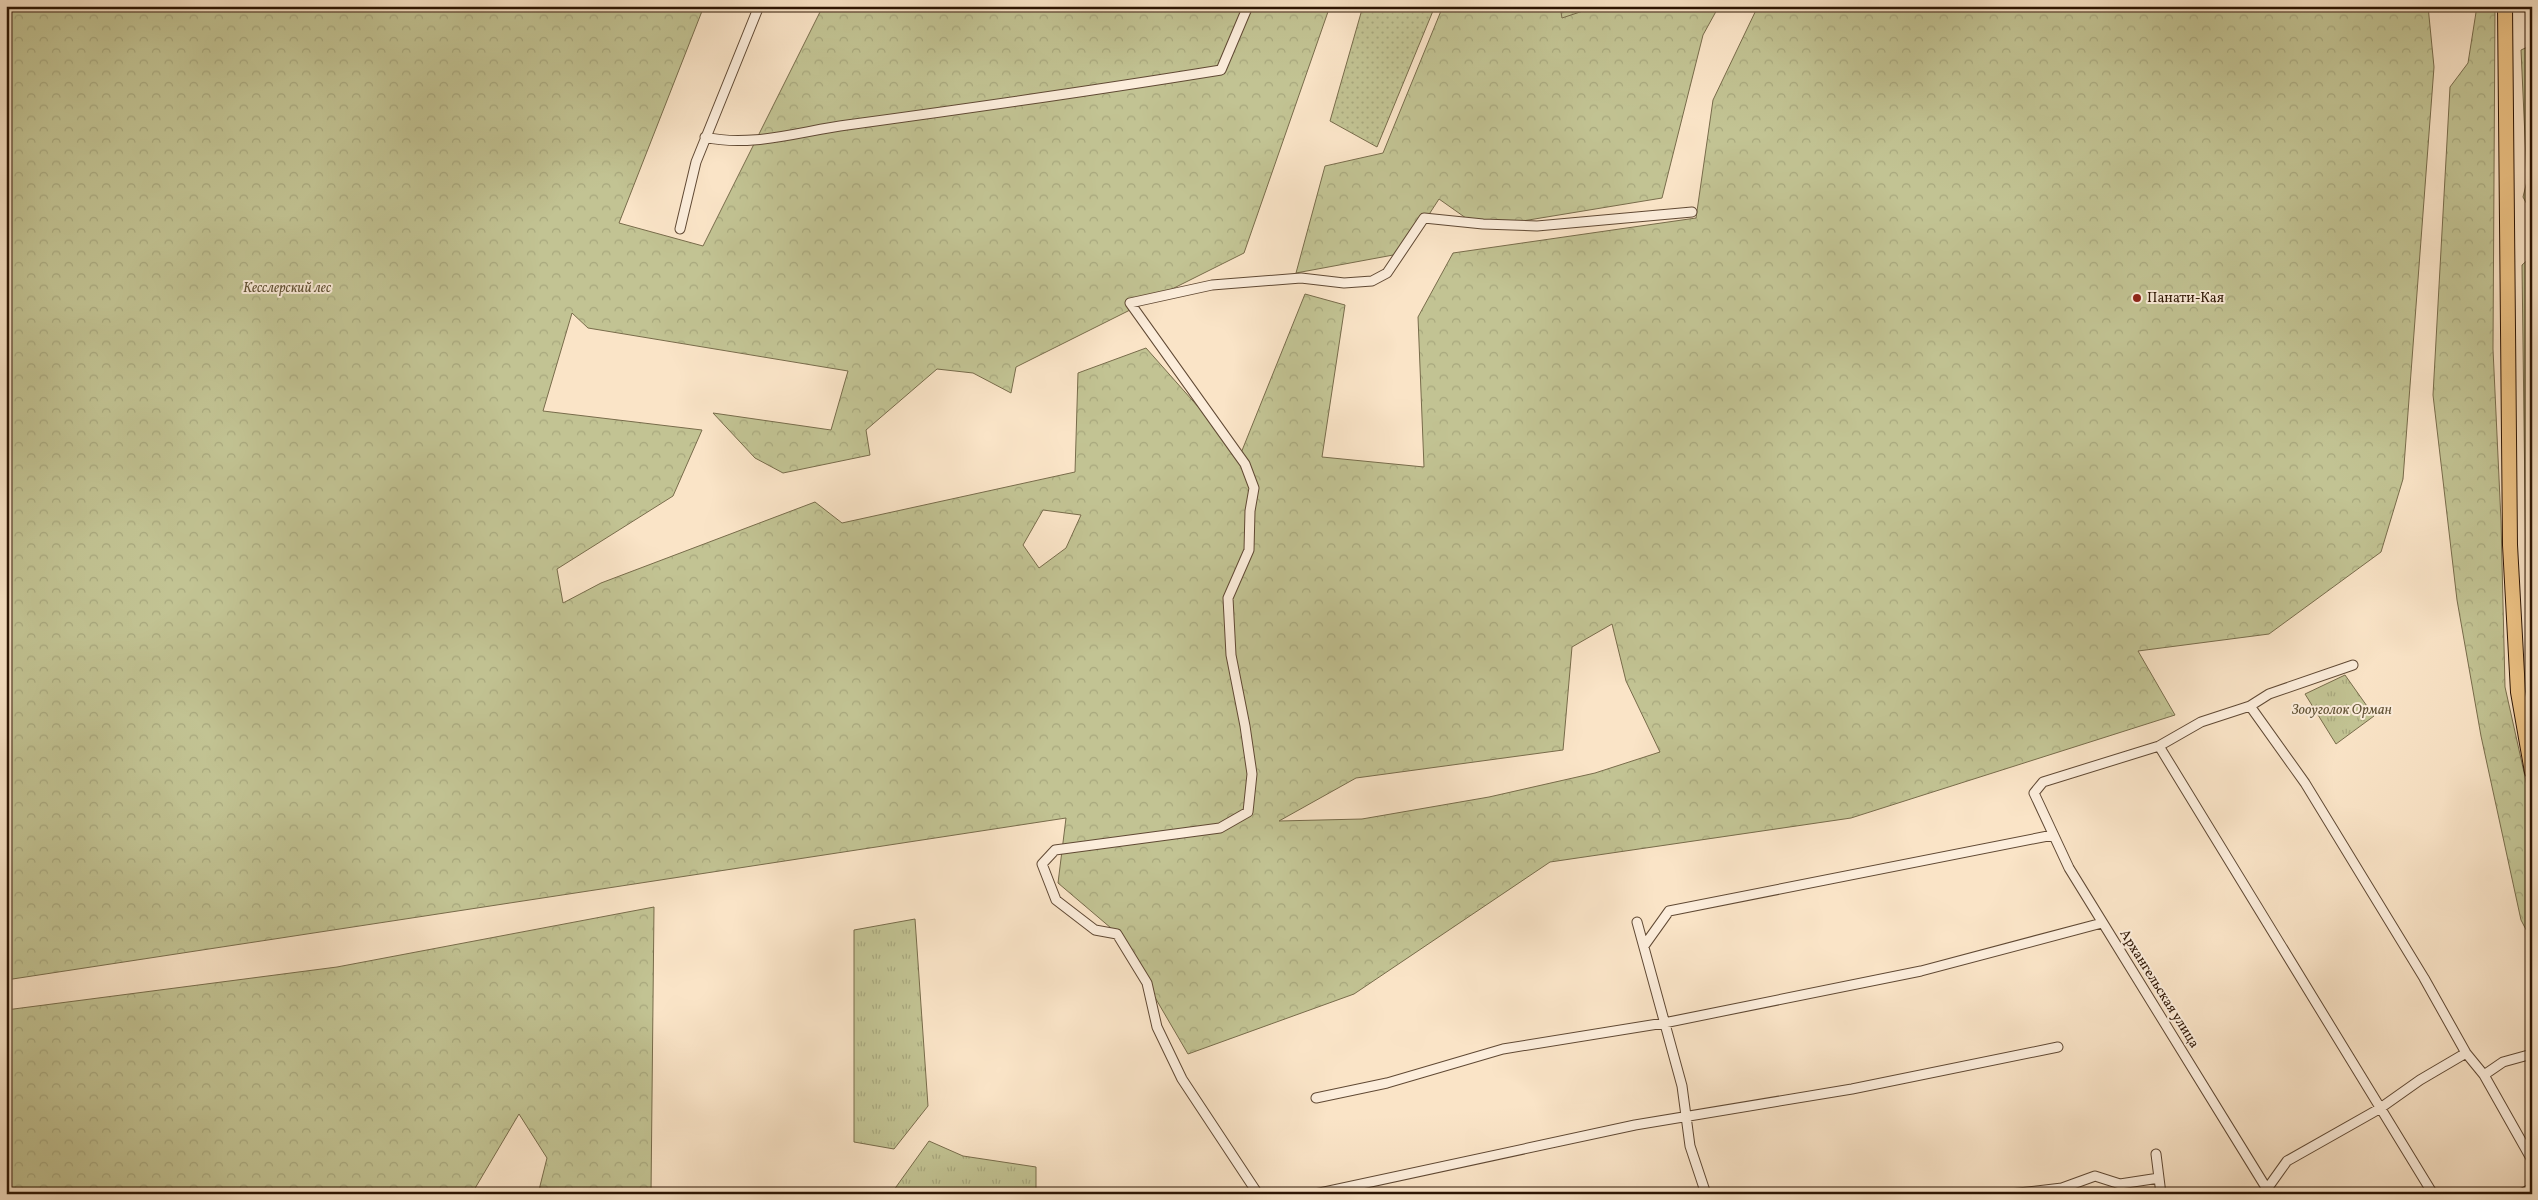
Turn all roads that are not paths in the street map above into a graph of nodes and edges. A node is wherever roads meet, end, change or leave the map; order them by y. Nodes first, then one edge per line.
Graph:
1 (759, 6) edge
2 (1248, 6) edge
3 (2505, 6) edge
4 (705, 137) junction
5 (1692, 212) dead end
6 (680, 229) dead end
7 (2353, 665) dead end
8 (2250, 706) junction
9 (2159, 746) junction
10 (2532, 772) edge
11 (2053, 835) junction
12 (1637, 922) dead end
13 (2102, 923) junction
14 (1644, 946) junction
15 (1664, 1023) junction
16 (2058, 1047) dead end
17 (2466, 1052) junction
18 (2532, 1054) edge
19 (2484, 1075) junction
20 (1316, 1098) dead end
21 (2379, 1109) junction
22 (1687, 1117) junction
23 (2156, 1154) dead end
24 (2532, 1160) edge
25 (2159, 1178) junction
26 (2532, 1188) edge
27 (2269, 1191) edge
28 (1258, 1194) edge
29 (1315, 1194) edge
30 (1706, 1194) edge
31 (2010, 1194) edge
32 (2160, 1194) edge
33 (2433, 1194) edge
34 (2521, 1194) edge

1 - 4 street
2 - 4 street
3 - 10 main road
4 - 6 street
5 - 28 street
7 - 8 street
8 - 9 street
8 - 17 street
9 - 11 street, Архангельская улица
9 - 21 street
11 - 13 street, Архангельская улица
11 - 14 street
12 - 14 street
13 - 15 street
13 - 27 street, Архангельская улица
14 - 15 street
15 - 20 street
15 - 22 street
16 - 22 street
17 - 19 street
17 - 21 street
18 - 19 street
19 - 24 street
21 - 27 street
21 - 33 street
22 - 29 street
22 - 30 street
23 - 25 street
25 - 31 street
25 - 32 street
26 - 34 street

